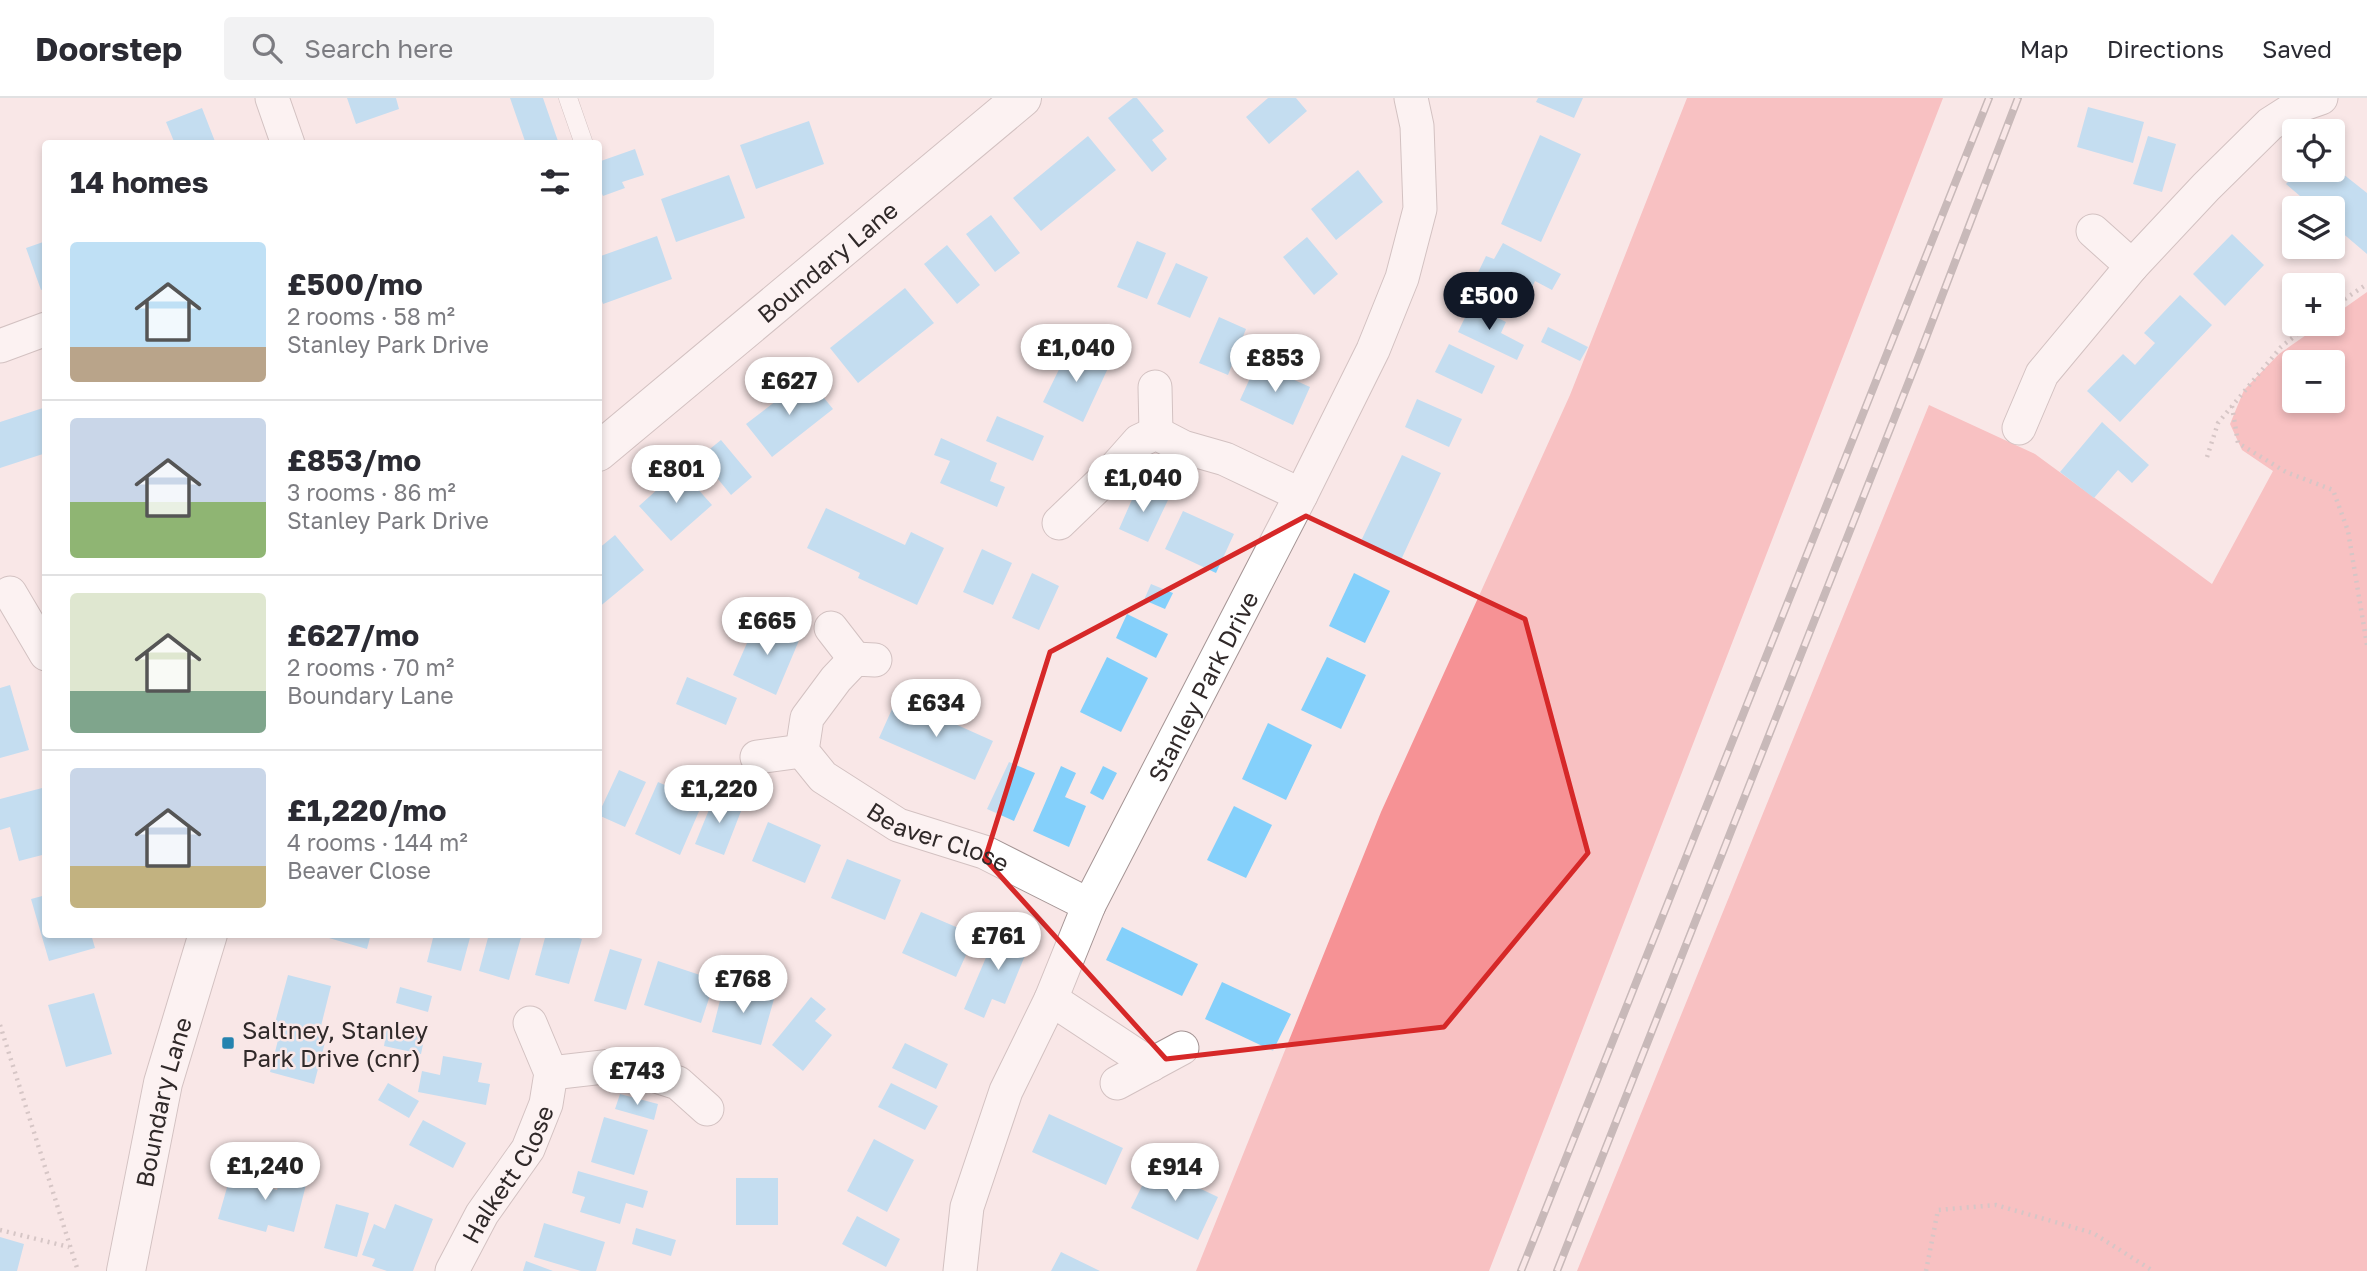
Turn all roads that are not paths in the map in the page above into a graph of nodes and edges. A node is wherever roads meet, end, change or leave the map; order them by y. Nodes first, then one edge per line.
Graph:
1 (272, 98) edge
2 (568, 98) edge
3 (1022, 98) edge
4 (1411, 98) edge
5 (2320, 98) edge
6 (287, 140) edge
7 (583, 140) edge
8 (2094, 231) dead end
9 (2132, 266) junction
10 (42, 330) edge
11 (0, 346) edge
12 (1155, 387) dead end
13 (2019, 428) dead end
14 (1156, 433) junction
15 (602, 449) edge
16 (1301, 495) junction
17 (1059, 523) dead end
18 (10, 593) dead end
19 (831, 628) dead end
20 (42, 647) edge
21 (802, 751) junction
22 (757, 757) dead end
23 (1089, 905) junction
24 (207, 938) edge
25 (1051, 999) junction
26 (530, 1023) dead end
27 (1182, 1048) dead end
28 (1151, 1065) junction
29 (551, 1073) junction
30 (1118, 1083) dead end
31 (707, 1109) dead end
32 (126, 1271) edge
33 (452, 1271) edge
34 (960, 1271) edge

1 - 6 street
2 - 7 lane
3 - 15 street, Boundary Lane
4 - 16 street, Stanley Park Drive
5 - 9 street
8 - 9 street
9 - 13 street
10 - 11 street
12 - 14 street
14 - 16 street
14 - 17 street
16 - 23 street, Stanley Park Drive
18 - 20 street
19 - 21 street
21 - 22 street
21 - 23 street, Beaver Close
23 - 25 street, Stanley Park Drive
24 - 32 street, Boundary Lane
25 - 28 street
25 - 34 street, Stanley Park Drive
26 - 29 street, Halkett Close
27 - 28 street
28 - 30 street
29 - 31 street, Halkett Close
29 - 33 street, Halkett Close

